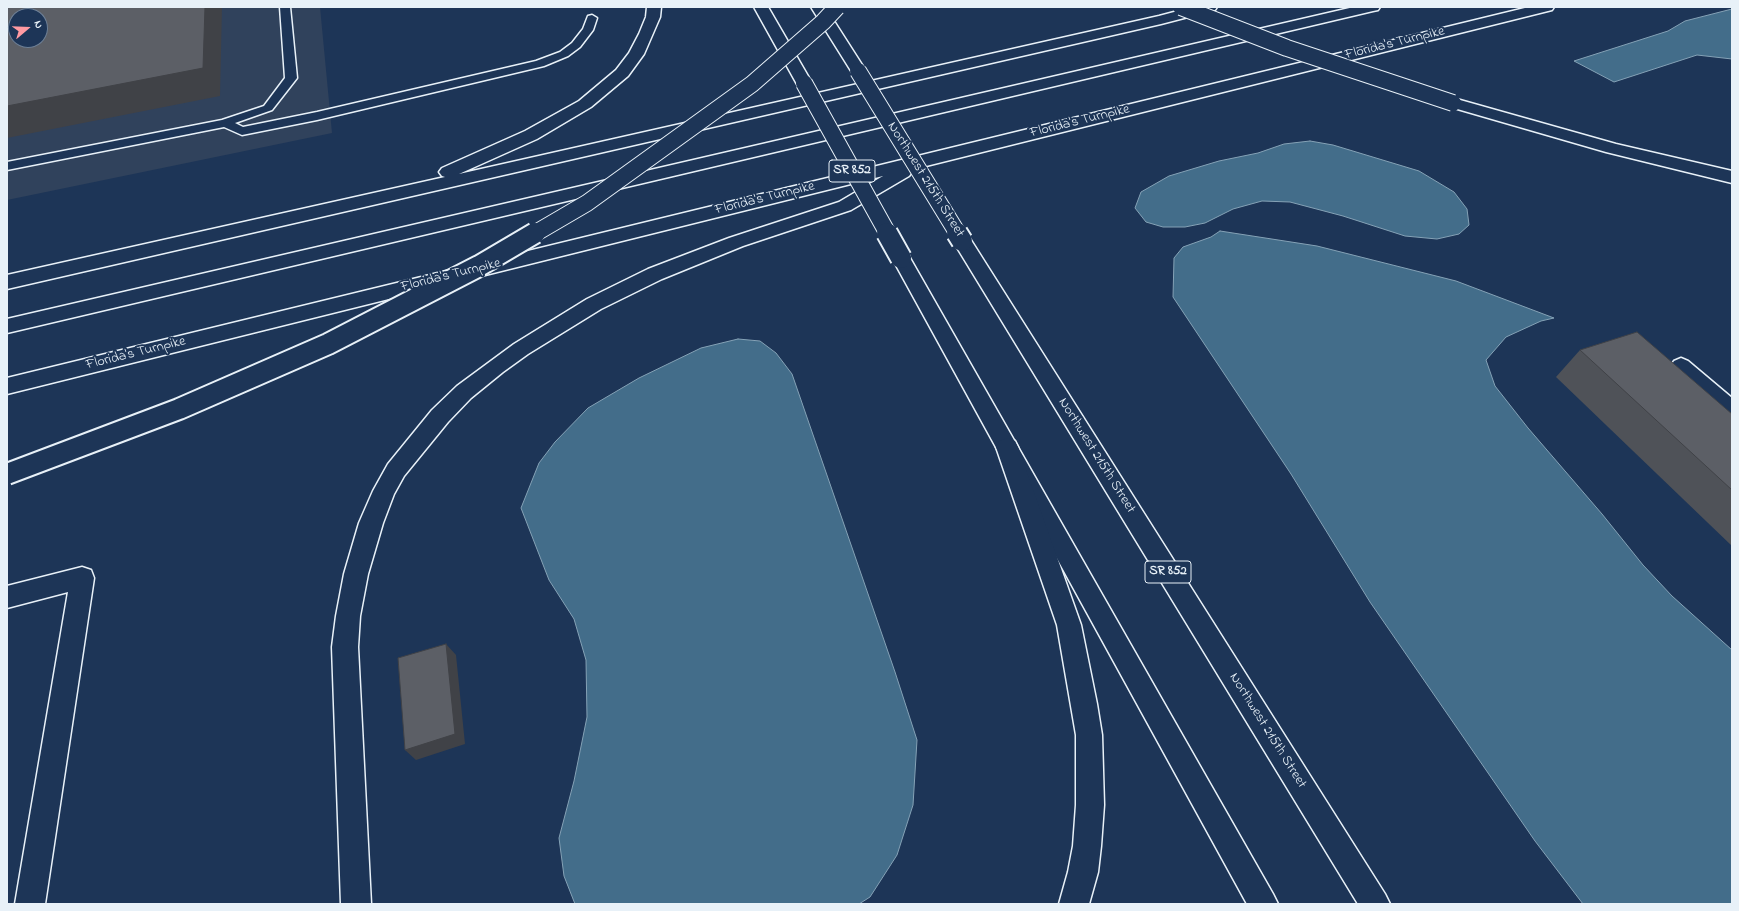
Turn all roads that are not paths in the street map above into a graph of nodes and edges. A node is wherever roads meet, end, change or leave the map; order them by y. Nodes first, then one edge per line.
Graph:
1 (285, 7) edge
2 (654, 7) edge
3 (761, 7) edge
4 (818, 7) edge
5 (837, 7) edge
6 (1181, 7) edge
7 (1210, 7) edge
8 (1373, 7) edge
9 (1547, 7) edge
10 (592, 18) dead end
11 (225, 123) junction
12 (695, 126) junction
13 (922, 160) junction
14 (7, 166) edge
15 (1732, 178) edge
16 (400, 193) junction
17 (7, 282) edge
18 (7, 326) edge
19 (1681, 366) dead end
20 (7, 386) edge
21 (1732, 410) edge
22 (1007, 446) junction
23 (7, 474) edge
24 (7, 597) edge
25 (30, 904) edge
26 (356, 904) edge
27 (1074, 904) edge
28 (1262, 904) edge
29 (1375, 904) edge

1 - 11 lane
2 - 16 main road
3 - 22 main road, SR 852, bridge
4 - 29 main road, Northwest 215th Street / SR 852, bridge
5 - 12 main road, bridge
6 - 15 main road, bridge
7 - 12 main road
8 - 18 main road
9 - 13 main road, Florida's Turnpike
10 - 11 lane
11 - 14 lane
12 - 16 main road
12 - 23 main road, bridge
13 - 20 main road, Florida's Turnpike
13 - 26 main road
16 - 17 main road
19 - 21 main road
22 - 27 main road
22 - 28 main road, SR 852
24 - 25 main road

